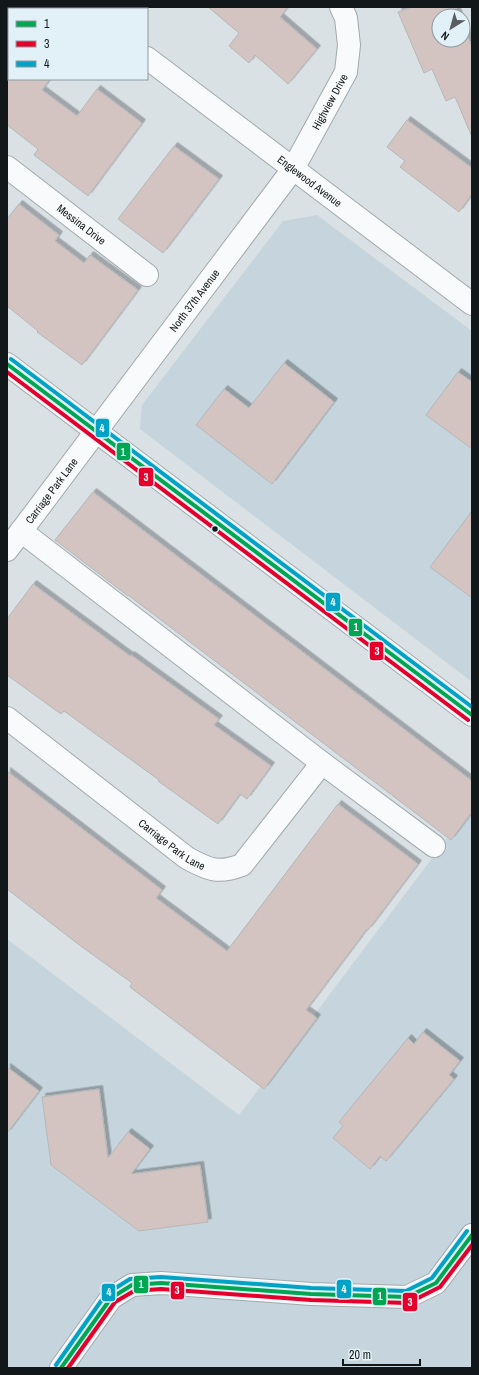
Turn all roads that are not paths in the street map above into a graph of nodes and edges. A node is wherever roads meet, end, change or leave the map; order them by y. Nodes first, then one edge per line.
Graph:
1 (341, 7) edge
2 (148, 59) edge
3 (293, 169) junction
4 (10, 176) edge
5 (147, 276) dead end
6 (472, 304) edge
7 (7, 364) edge
8 (97, 432) junction
9 (21, 531) junction
10 (7, 550) edge
11 (472, 715) edge
12 (7, 718) edge
13 (322, 763) junction
14 (434, 846) dead end
15 (472, 1234) edge
16 (61, 1368) edge

1 - 3 street, Highview Drive
2 - 3 street, Englewood Avenue
3 - 6 street, Englewood Avenue
3 - 8 street, North 37th Avenue
4 - 5 street, Messina Drive
7 - 8 street
8 - 9 street, Carriage Park Lane
8 - 11 street
9 - 10 street, Carriage Park Lane
9 - 13 street
12 - 13 street, Carriage Park Lane
13 - 14 street
15 - 16 street

